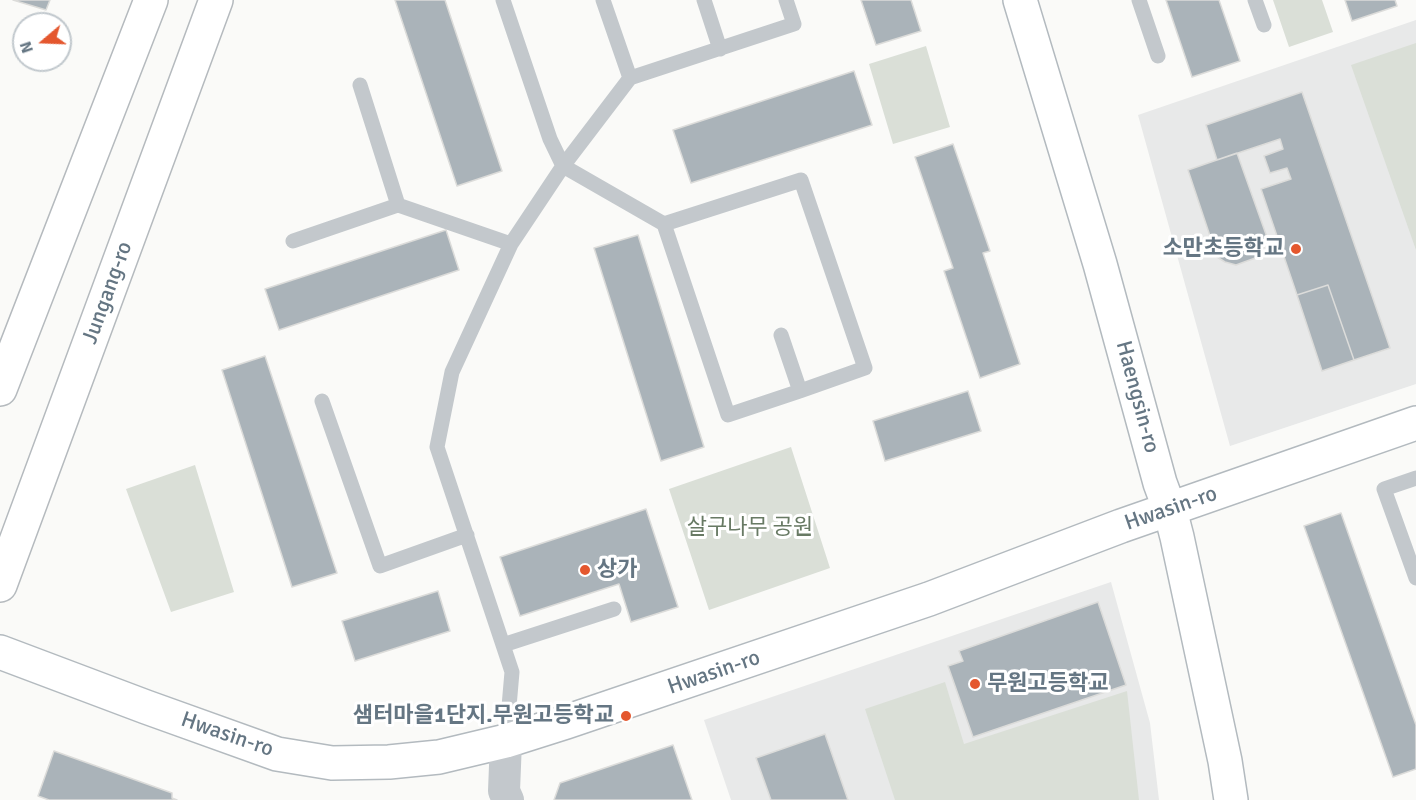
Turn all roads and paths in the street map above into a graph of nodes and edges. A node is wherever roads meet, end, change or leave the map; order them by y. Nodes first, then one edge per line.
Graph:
1 (151, 0) edge
2 (503, 0) edge
3 (603, 0) edge
4 (704, 0) edge
5 (786, 0) edge
6 (1020, 0) edge
7 (1139, 0) edge
8 (1255, 0) edge
9 (206, 6) edge
10 (1264, 25) dead end
11 (720, 49) junction
12 (1158, 56) dead end
13 (630, 78) junction
14 (360, 85) dead end
15 (563, 166) junction
16 (398, 205) junction
17 (664, 224) junction
18 (293, 241) dead end
19 (511, 244) junction
20 (781, 335) dead end
21 (0, 389) edge
22 (800, 391) junction
23 (322, 401) dead end
24 (1416, 423) edge
25 (1416, 478) edge
26 (1170, 510) junction
27 (467, 535) junction
28 (1416, 578) edge
29 (0, 585) edge
30 (614, 609) dead end
31 (502, 645) junction
32 (0, 652) edge
33 (506, 741) junction
34 (508, 800) edge
35 (1231, 800) edge

1 - 21 main road
2 - 15 lane
3 - 13 lane
4 - 11 lane
5 - 11 lane
6 - 26 main road, Haengsin-ro
7 - 12 lane
8 - 10 lane
9 - 29 main road, Jungang-ro
11 - 13 lane
13 - 15 lane
14 - 16 lane
15 - 17 lane
15 - 19 lane
16 - 18 lane
16 - 19 lane
17 - 22 lane
17 - 22 lane
19 - 27 lane
20 - 22 lane
23 - 27 lane
24 - 26 main road, Hwasin-ro
25 - 28 lane
26 - 33 main road, Hwasin-ro
26 - 35 main road, Haengsin-ro
27 - 31 lane
30 - 31 lane
31 - 33 lane
32 - 33 main road, Hwasin-ro
33 - 34 street

